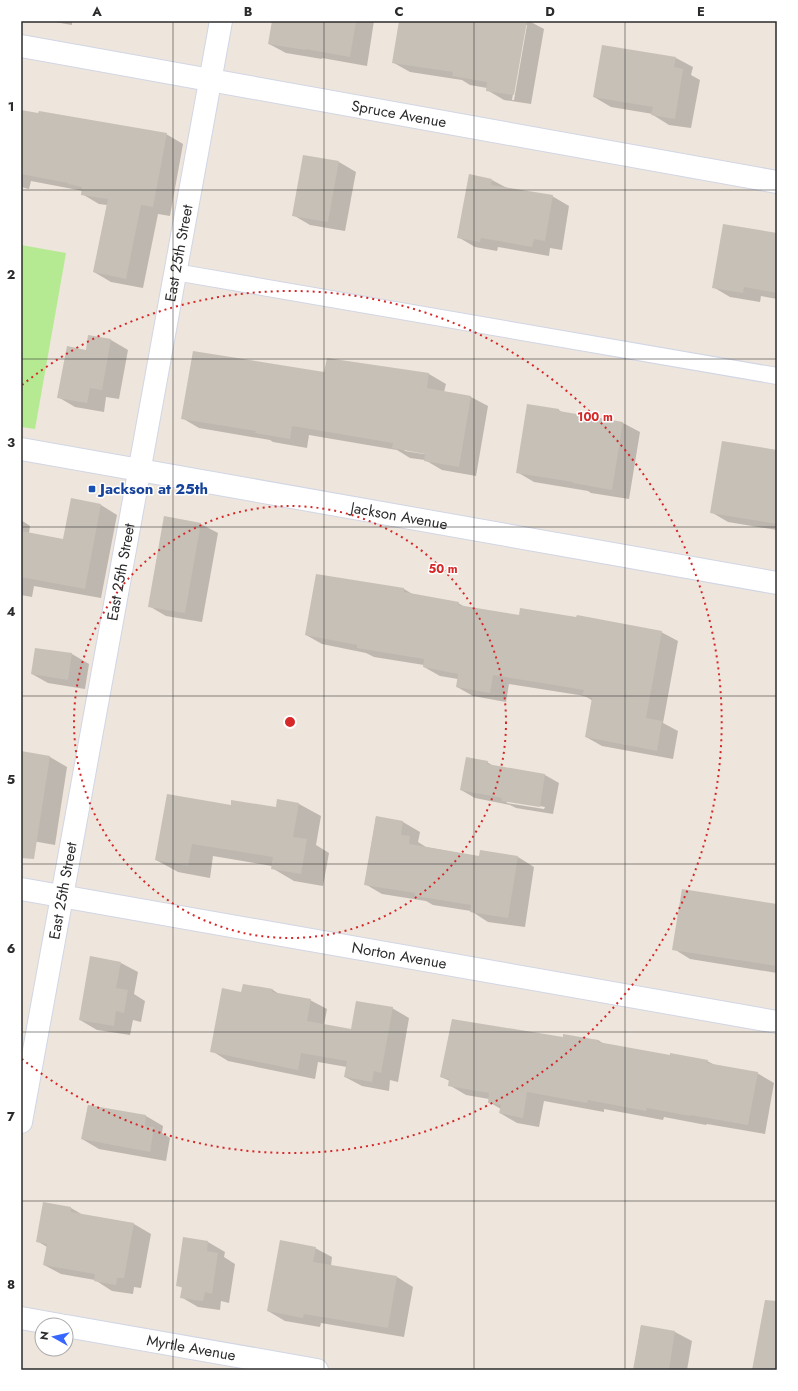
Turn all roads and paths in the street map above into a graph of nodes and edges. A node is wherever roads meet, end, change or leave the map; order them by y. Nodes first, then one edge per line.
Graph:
1 (221, 21) edge
2 (21, 46) edge
3 (210, 80) junction
4 (777, 182) edge
5 (175, 272) junction
6 (777, 376) edge
7 (21, 449) edge
8 (138, 470) junction
9 (777, 583) edge
10 (21, 889) edge
11 (62, 897) junction
12 (777, 1022) edge
13 (21, 1122) edge
14 (21, 1318) edge
15 (34, 1320) edge
16 (74, 1327) edge
17 (317, 1370) edge

1 - 3 street, East 25th Street
2 - 3 street, Spruce Avenue
3 - 4 street, Spruce Avenue
3 - 5 street, East 25th Street
5 - 6 lane
5 - 8 street, East 25th Street
7 - 8 street, Jackson Avenue
8 - 9 street, Jackson Avenue
8 - 11 street, East 25th Street
10 - 11 street, Norton Avenue
11 - 12 street, Norton Avenue
11 - 13 street, East 25th Street
14 - 15 street
16 - 17 street, Myrtle Avenue

